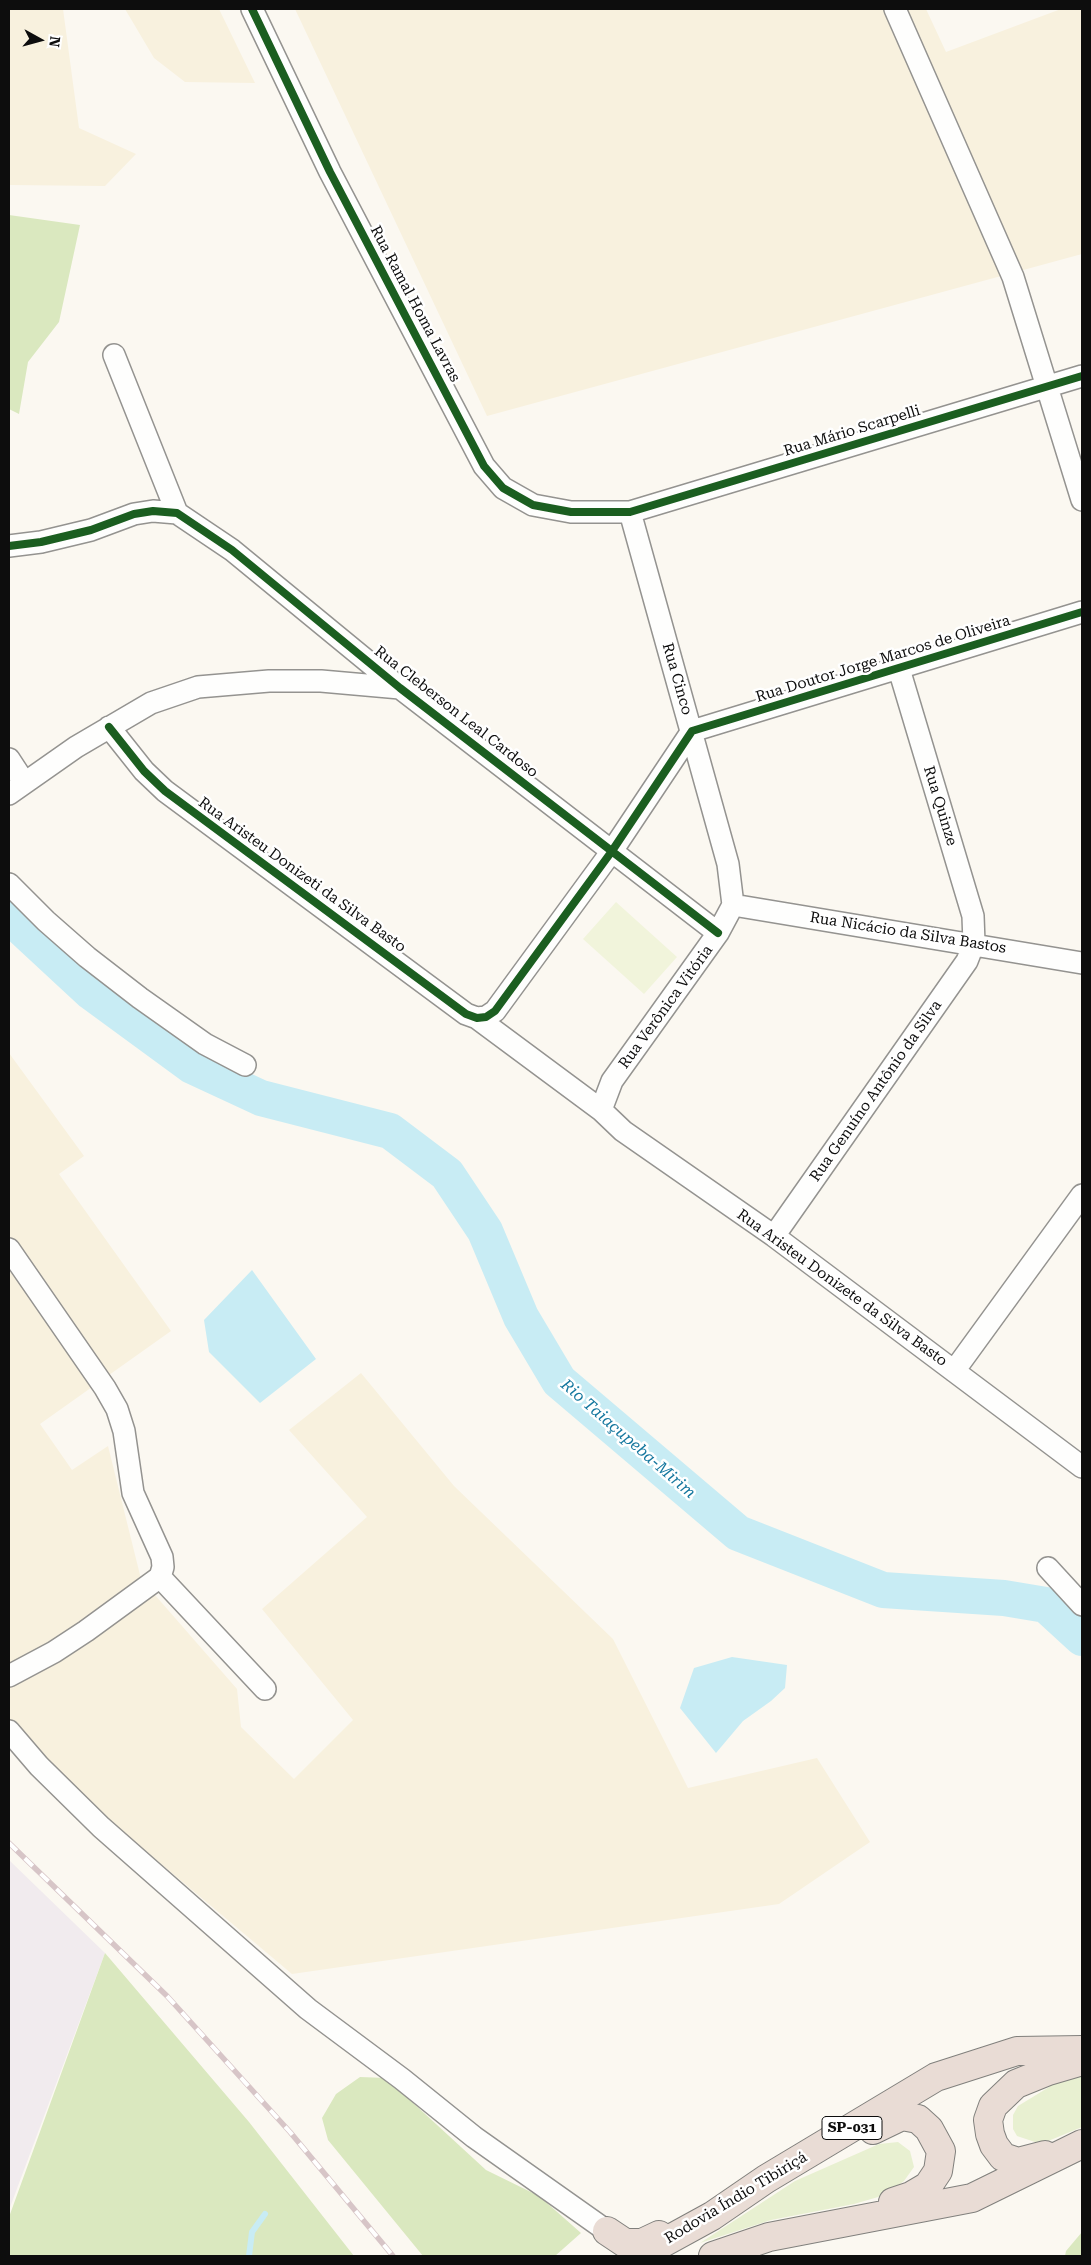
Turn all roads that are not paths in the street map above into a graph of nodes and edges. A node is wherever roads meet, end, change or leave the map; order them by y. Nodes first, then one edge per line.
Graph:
1 (252, 9) edge
2 (895, 9) edge
3 (114, 355) dead end
4 (1082, 376) edge
5 (1048, 387) junction
6 (1082, 500) edge
7 (630, 512) junction
8 (177, 513) junction
9 (9, 546) edge
10 (1082, 612) edge
11 (899, 669) junction
12 (400, 688) junction
13 (109, 727) junction
14 (692, 731) junction
15 (9, 759) edge
16 (16, 788) edge
17 (612, 851) junction
18 (9, 884) edge
19 (733, 905) junction
20 (718, 933) junction
21 (974, 943) junction
22 (1082, 963) edge
23 (486, 1014) junction
24 (245, 1065) dead end
25 (601, 1110) junction
26 (1082, 1196) edge
27 (774, 1236) junction
28 (9, 1249) edge
29 (954, 1370) junction
30 (1082, 1467) edge
31 (1048, 1568) dead end
32 (160, 1577) junction
33 (1082, 1606) edge
34 (9, 1676) edge
35 (265, 1689) dead end
36 (9, 1731) edge
37 (1082, 2050) edge
38 (1082, 2062) edge
39 (1082, 2142) edge
40 (766, 2179) junction
41 (712, 2216) junction
42 (825, 2224) junction
43 (608, 2244) edge
44 (638, 2256) edge
45 (714, 2256) edge

1 - 7 street, Rua Ramal Homa Lavras
2 - 5 street
3 - 8 street
4 - 5 street, Rua Mário Scarpelli
5 - 6 street
5 - 7 street, Rua Mário Scarpelli
7 - 14 street, Rua Cinco
8 - 9 street
8 - 12 street, Rua Cleberson Leal Cardoso
10 - 11 street, Rua Doutor Jorge Marcos de Oliveira
11 - 14 street, Rua Doutor Jorge Marcos de Oliveira
11 - 21 street, Rua Quinze
12 - 13 street
12 - 17 street, Rua Cleberson Leal Cardoso
13 - 16 street
13 - 23 street, Rua Aristeu Donizeti da Silva Basto
14 - 17 street
14 - 19 street, Rua Cinco
15 - 16 street
17 - 20 street, Rua Cleberson Leal Cardoso
17 - 23 street
18 - 24 street
19 - 20 street, Rua Verônica Vitória
19 - 21 street, Rua Nicácio da Silva Bastos
20 - 25 street, Rua Verônica Vitória
21 - 22 street, Rua Nicácio da Silva Bastos
21 - 27 street, Rua Genuíno Antônio da Silva
23 - 25 street, Rua Aristeu Donizeti da Silva Basto
25 - 27 street, Rua Aristeu Donizete da Silva Basto
26 - 29 street
27 - 29 street, Rua Aristeu Donizete da Silva Basto
28 - 32 street
29 - 30 street, Rua Aristeu Donizete da Silva Basto
31 - 33 street
32 - 34 street
32 - 35 street
36 - 43 street
37 - 40 highway, Rodovia Índio Tibiriçá / SP-031
38 - 39 highway
39 - 42 highway
40 - 41 highway, Rodovia Índio Tibiriçá / SP-031
40 - 42 highway
41 - 43 highway
41 - 44 highway, Rodovia Índio Tibiriçá / SP-031
42 - 45 highway

